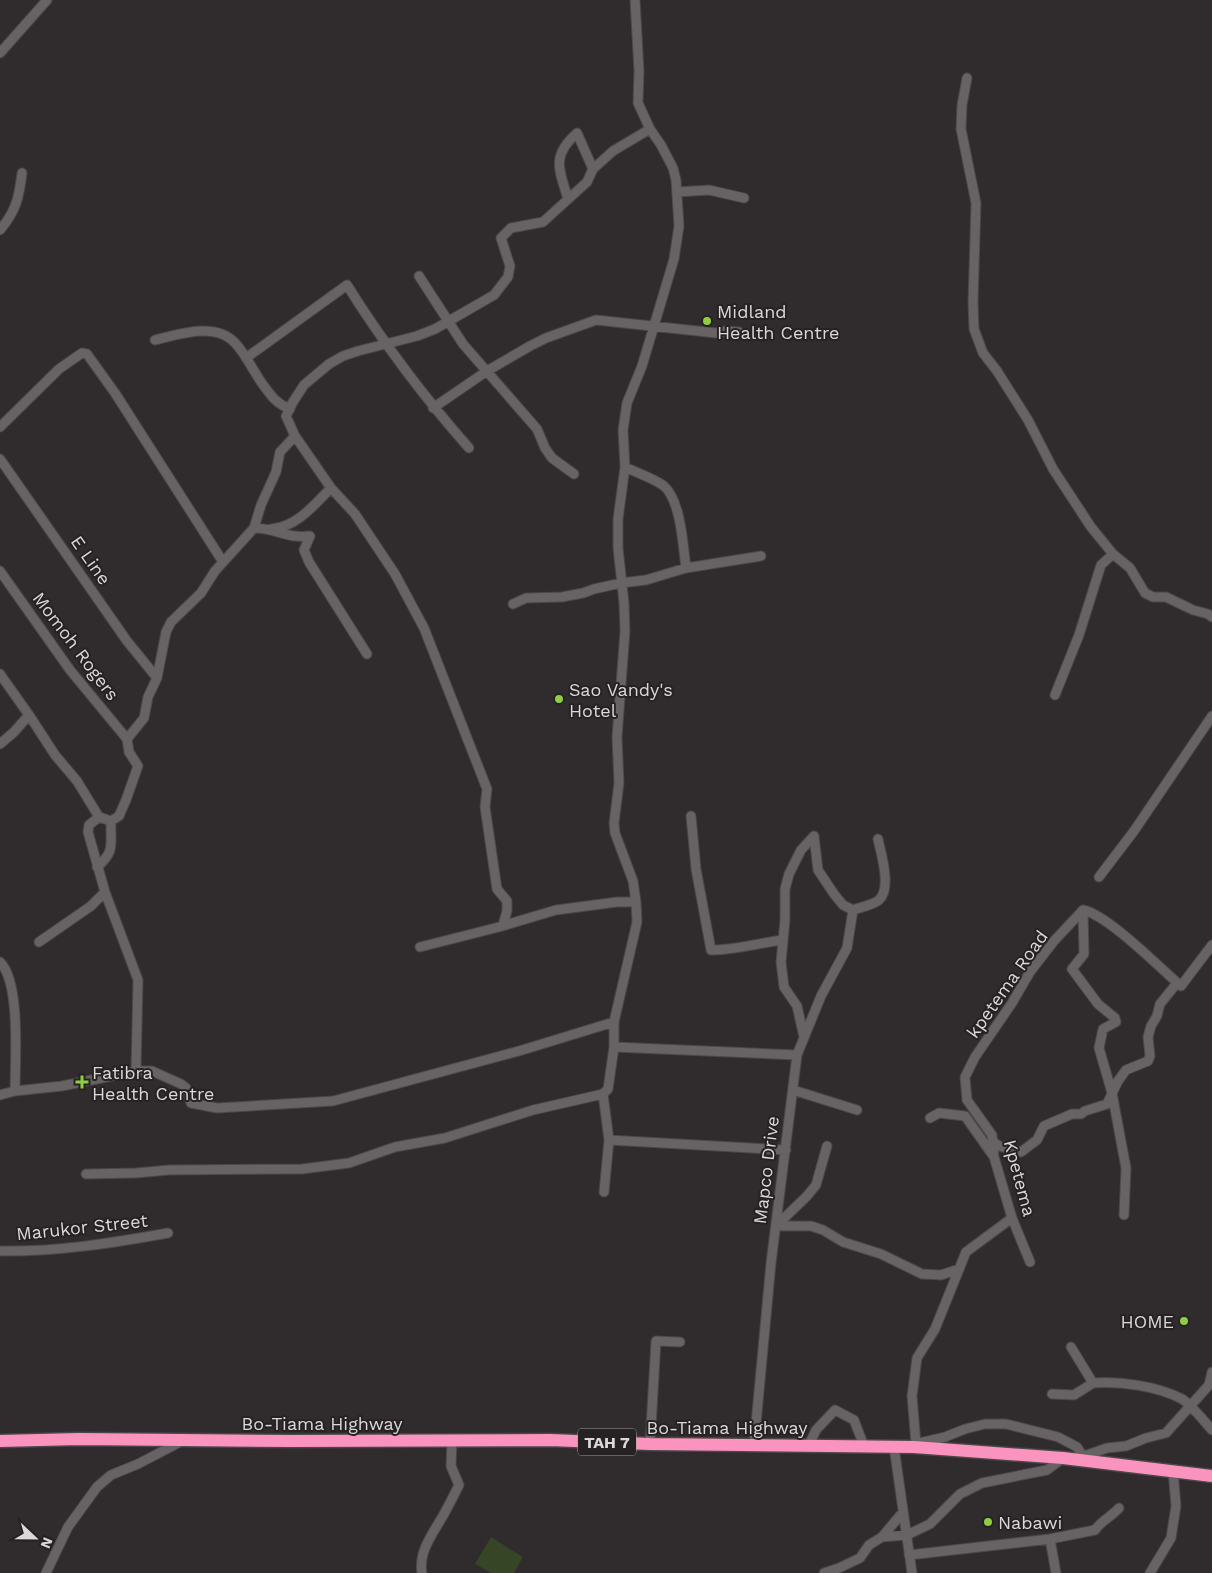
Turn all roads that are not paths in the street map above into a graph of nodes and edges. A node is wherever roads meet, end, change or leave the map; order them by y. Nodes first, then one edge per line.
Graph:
1 (47, 0) edge
2 (636, 0) edge
3 (0, 53) edge
4 (967, 78) dead end
5 (650, 129) junction
6 (593, 170) junction
7 (22, 173) dead end
8 (677, 192) junction
9 (744, 198) dead end
10 (568, 199) junction
11 (0, 230) edge
12 (419, 276) dead end
13 (448, 322) junction
14 (654, 326) junction
15 (739, 332) dead end
16 (155, 340) dead end
17 (385, 344) junction
18 (246, 358) junction
19 (487, 372) junction
20 (433, 408) junction
21 (290, 409) junction
22 (0, 427) edge
23 (295, 436) junction
24 (469, 448) dead end
25 (0, 459) edge
26 (625, 468) junction
27 (574, 474) dead end
28 (331, 488) junction
29 (254, 528) junction
30 (270, 529) junction
31 (1113, 554) junction
32 (761, 556) dead end
33 (223, 562) junction
34 (686, 568) junction
35 (0, 571) edge
36 (621, 583) junction
37 (513, 604) dead end
38 (1212, 617) edge
39 (367, 654) dead end
40 (0, 674) edge
41 (157, 678) junction
42 (1055, 695) dead end
43 (29, 715) junction
44 (1212, 716) edge
45 (127, 739) junction
46 (0, 744) edge
47 (691, 816) dead end
48 (99, 817) junction
49 (111, 821) junction
50 (878, 839) dead end
51 (97, 867) junction
52 (1099, 877) dead end
53 (106, 892) junction
54 (636, 902) junction
55 (853, 910) junction
56 (1083, 910) junction
57 (504, 926) junction
58 (783, 940) junction
59 (39, 942) dead end
60 (1212, 945) edge
61 (420, 947) dead end
62 (0, 962) edge
63 (1177, 983) junction
64 (614, 1022) junction
65 (804, 1038) junction
66 (614, 1048) junction
67 (798, 1055) junction
68 (136, 1071) junction
69 (965, 1078) joint
70 (793, 1090) junction
71 (15, 1091) junction
72 (603, 1094) junction
73 (1112, 1094) junction
74 (0, 1095) edge
75 (857, 1110) dead end
76 (930, 1118) dead end
77 (609, 1140) junction
78 (992, 1141) junction
79 (827, 1146) dead end
80 (786, 1150) junction
81 (994, 1157) junction
82 (86, 1174) dead end
83 (604, 1192) dead end
84 (1124, 1215) dead end
85 (1012, 1218) junction
86 (776, 1226) junction
87 (168, 1233) dead end
88 (0, 1251) edge
89 (1030, 1262) dead end
90 (959, 1269) junction
91 (680, 1342) dead end
92 (1072, 1347) dead end
93 (1212, 1372) edge
94 (1093, 1383) junction
95 (1052, 1394) dead end
96 (1190, 1407) junction
97 (1212, 1430) edge
98 (184, 1440) junction
99 (452, 1440) junction
100 (0, 1442) edge
101 (650, 1444) junction
102 (754, 1445) junction
103 (809, 1445) junction
104 (915, 1445) junction
105 (864, 1446) junction
106 (894, 1447) junction
107 (1063, 1458) junction
108 (1084, 1458) junction
109 (1173, 1470) junction
110 (1212, 1476) edge
111 (1119, 1508) dead end
112 (904, 1512) junction
113 (907, 1535) junction
114 (882, 1537) junction
115 (1050, 1539) junction
116 (910, 1556) junction
117 (46, 1573) edge
118 (422, 1573) edge
119 (824, 1573) edge
120 (912, 1573) edge
121 (1056, 1573) edge
122 (1150, 1573) edge

1 - 3 street
2 - 5 street
4 - 31 street
5 - 6 street
5 - 8 street
6 - 10 street
6 - 10 street
7 - 11 street
8 - 9 street
8 - 14 street
10 - 13 street
12 - 13 street
13 - 17 street
13 - 19 street
14 - 15 street
14 - 19 street
14 - 26 street
16 - 18 street
17 - 18 street
17 - 20 street
17 - 21 street
18 - 21 street
19 - 20 street
19 - 27 street
20 - 24 street
21 - 23 street
22 - 33 street
23 - 28 street
23 - 29 street
25 - 41 street, E Line
26 - 34 street
26 - 36 street
28 - 30 street
28 - 57 street
29 - 30 street
29 - 33 street
30 - 39 street
31 - 38 street
31 - 42 street
32 - 34 street
33 - 41 street
34 - 36 street
35 - 45 street, Momoh Rogers
36 - 37 street
36 - 54 street
40 - 43 street
41 - 45 street
43 - 46 street
43 - 48 street
44 - 52 street
45 - 49 street, Momoh Rogers
47 - 58 street
48 - 49 street
48 - 51 street
49 - 51 street
50 - 55 street
51 - 53 street
53 - 59 street
53 - 68 street
54 - 57 street
54 - 64 street
55 - 58 street
55 - 65 street, Mapco Drive
56 - 63 street
56 - 69 street, kpetema Road
56 - 73 street
57 - 61 street
58 - 65 street
60 - 63 street
62 - 71 street
63 - 73 street
64 - 66 street
64 - 68 street
65 - 67 street, Mapco Drive
66 - 67 street
66 - 72 street
67 - 70 street, Mapco Drive
68 - 71 street
69 - 78 street, Kpetema
70 - 75 street
70 - 80 street, Mapco Drive
71 - 74 street
72 - 77 street
72 - 82 street
73 - 78 street
73 - 84 street
76 - 81 street
77 - 80 street
77 - 83 street
78 - 81 street, Kpetema
79 - 86 street
80 - 86 street, Mapco Drive
81 - 85 street, Kpetema
85 - 89 street, Kpetema
85 - 90 street
86 - 90 street
86 - 102 street, Mapco Drive
87 - 88 street, Marukor Street
90 - 104 street
91 - 101 street
92 - 94 street
93 - 96 street
94 - 95 street
94 - 96 street
96 - 97 street
96 - 108 street
98 - 99 highway, Bo-Tiama Highway / TAH 7
98 - 100 highway, Bo-Tiama Highway / TAH 7
98 - 117 street
99 - 101 highway, Bo-Tiama Highway / TAH 7
99 - 118 street
101 - 102 highway, Bo-Tiama Highway / TAH 7
102 - 103 highway, Bo-Tiama Highway / TAH 7
103 - 105 highway, Bo-Tiama Highway / TAH 7
103 - 105 street
104 - 106 highway, Bo-Tiama Highway / TAH 7
104 - 107 highway, Bo-Tiama Highway / TAH 7
104 - 108 street
105 - 106 highway, Bo-Tiama Highway / TAH 7
106 - 112 street
107 - 108 highway, Bo-Tiama Highway / TAH 7
107 - 113 street
108 - 109 highway, Bo-Tiama Highway / TAH 7
109 - 110 highway, Bo-Tiama Highway / TAH 7
109 - 122 street
111 - 115 street
112 - 113 street
112 - 114 street
113 - 114 street
113 - 116 street
114 - 119 street
115 - 116 street
115 - 121 street
116 - 120 street

